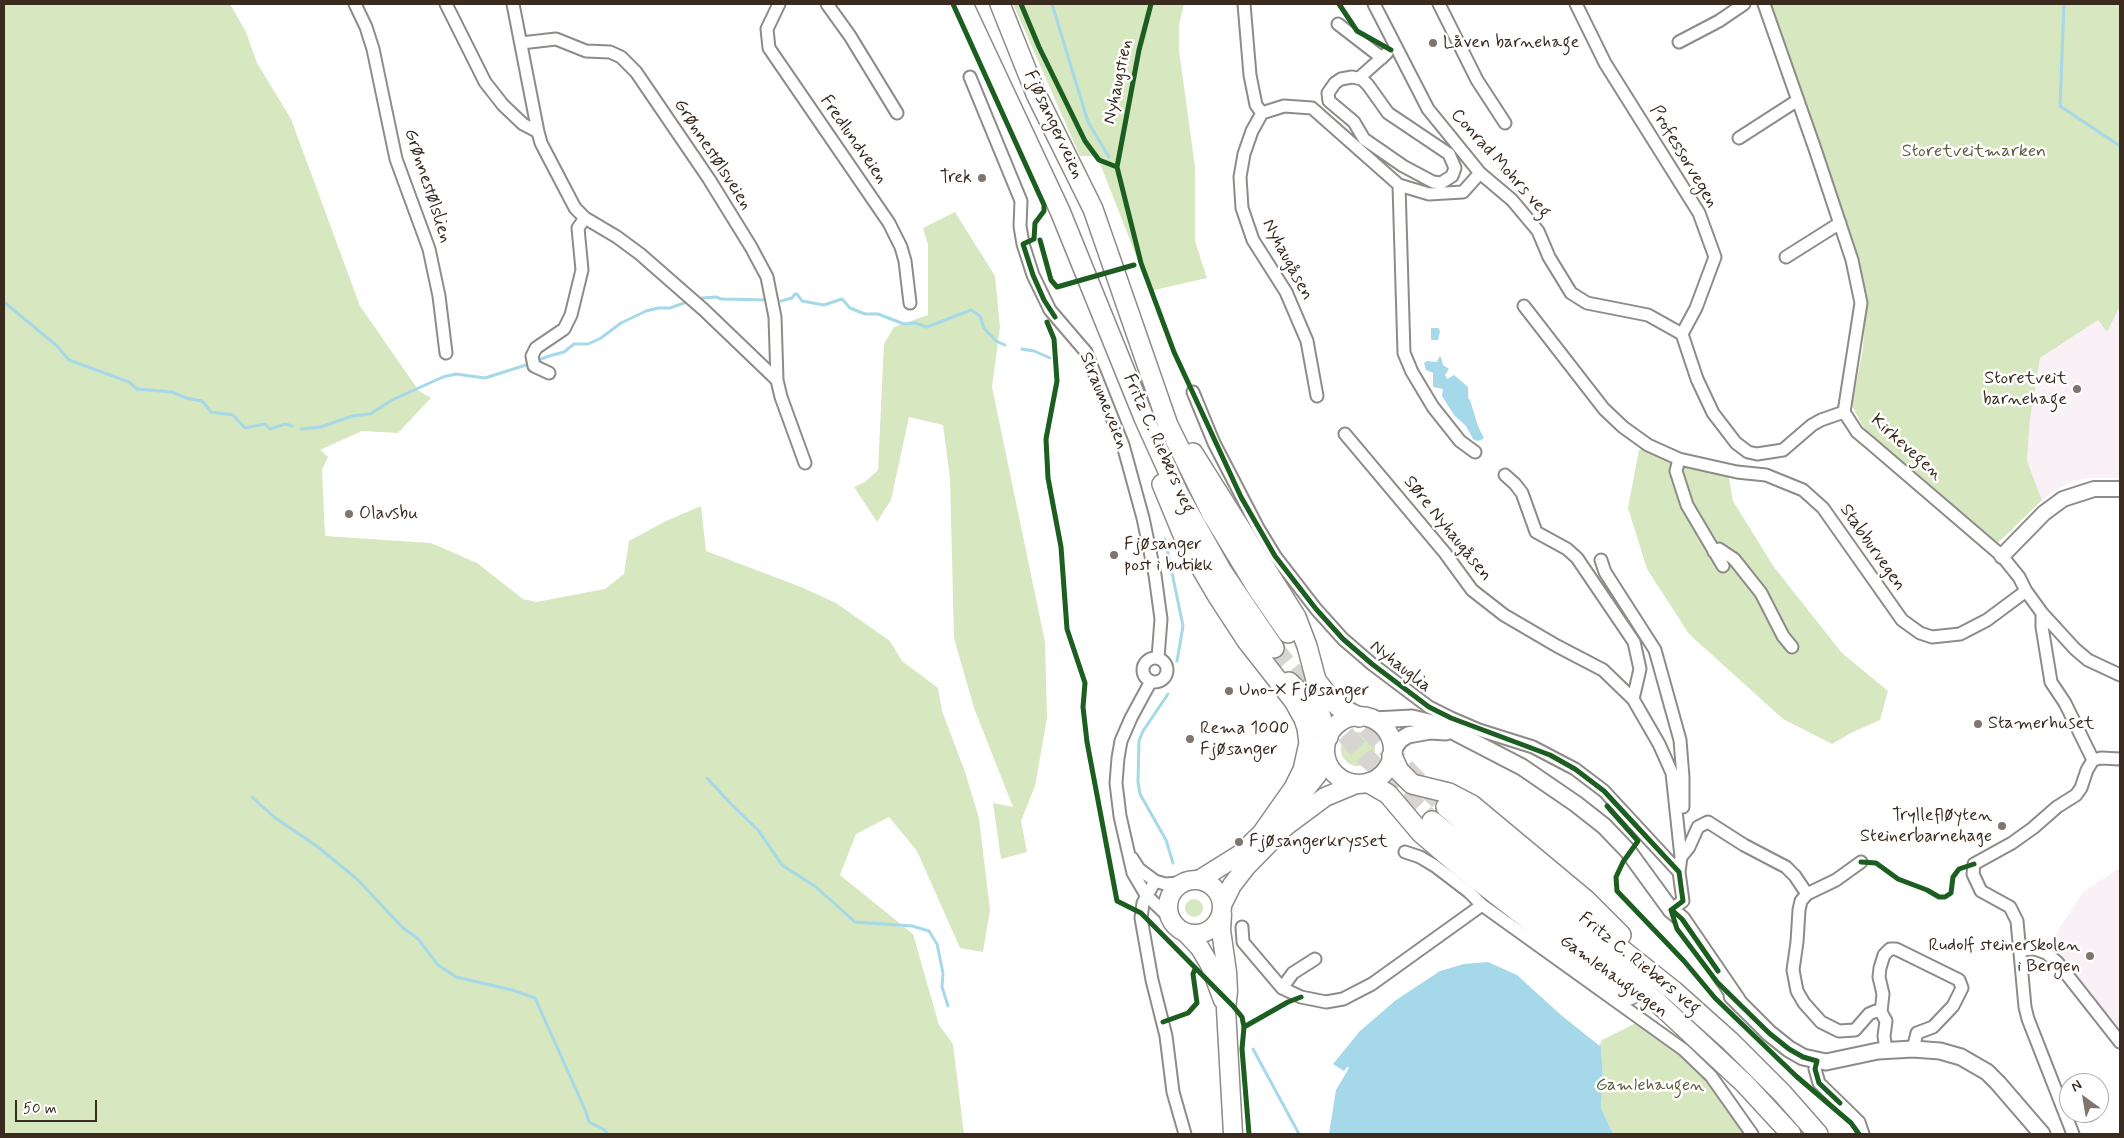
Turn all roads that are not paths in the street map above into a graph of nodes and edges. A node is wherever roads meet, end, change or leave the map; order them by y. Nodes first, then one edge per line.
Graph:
1 (355, 4) edge
2 (446, 4) edge
3 (513, 4) edge
4 (779, 4) edge
5 (827, 4) edge
6 (963, 4) edge
7 (1000, 4) edge
8 (1244, 4) edge
9 (1374, 4) edge
10 (1439, 4) edge
11 (1576, 4) edge
12 (1744, 4) edge
13 (1764, 4) edge
14 (1338, 24) dead end
15 (1679, 42) dead end
16 (521, 43) junction
17 (1398, 52) junction
18 (1382, 58) junction
19 (970, 77) dead end
20 (1359, 78) junction
21 (1798, 100) junction
22 (897, 112) dead end
23 (1262, 113) junction
24 (1505, 123) dead end
25 (538, 132) junction
26 (1739, 138) dead end
27 (1480, 174) junction
28 (1399, 185) junction
29 (584, 218) junction
30 (1840, 223) junction
31 (1106, 246) joint
32 (1078, 255) joint
33 (1786, 257) dead end
34 (910, 303) dead end
35 (1524, 306) dead end
36 (1682, 334) junction
37 (446, 353) dead end
38 (548, 373) dead end
39 (777, 380) junction
40 (1192, 392) dead end
41 (1317, 396) dead end
42 (1158, 397) junction
43 (1844, 412) junction
44 (1345, 434) dead end
45 (1474, 452) dead end
46 (1679, 459) junction
47 (805, 462) dead end
48 (1505, 475) dead end
49 (2120, 490) edge
50 (1714, 552) junction
51 (2002, 556) junction
52 (1601, 560) dead end
53 (1723, 566) dead end
54 (2026, 591) junction
55 (2042, 613) junction
56 (1288, 634) tunnel mouth
57 (1792, 647) dead end
58 (1267, 653) junction
59 (1158, 658) junction
60 (2120, 674) edge
61 (1151, 681) junction
62 (1633, 698) junction
63 (1366, 718) junction
64 (1451, 732) junction
65 (1327, 746) junction
66 (1392, 753) junction
67 (2093, 760) junction
68 (2120, 760) edge
69 (1362, 783) junction
70 (1446, 807) tunnel mouth
71 (1432, 822) tunnel mouth
72 (1263, 832) junction
73 (1679, 841) junction
74 (1128, 852) junction
75 (1405, 852) dead end
76 (1681, 857) junction
77 (1862, 862) dead end
78 (1680, 872) junction
79 (1155, 880) junction
80 (1198, 880) junction
81 (1181, 883) junction
82 (1807, 894) junction
83 (1146, 895) junction
84 (1482, 905) junction
85 (1222, 909) junction
86 (1671, 910) junction
87 (1169, 917) junction
88 (1242, 927) dead end
89 (1186, 934) junction
90 (2020, 950) junction
91 (1314, 959) dead end
92 (1282, 988) junction
93 (1226, 1009) junction
94 (1881, 1012) junction
95 (1684, 1025) junction
96 (1731, 1042) junction
97 (2120, 1042) edge
98 (1913, 1049) junction
99 (1886, 1050) junction
100 (1817, 1061) junction
101 (1185, 1134) edge
102 (1233, 1134) edge
103 (1752, 1134) edge
104 (1791, 1134) edge
105 (1818, 1134) edge
106 (1863, 1134) edge
107 (2042, 1134) edge
108 (2073, 1134) edge

1 - 37 street, Grønnestølslien
2 - 25 street
3 - 16 street
4 - 34 street, Fredlundveien
5 - 22 street
6 - 32 highway, Fjøsangerveien
7 - 31 highway, Fjøsangerveien
8 - 23 street
9 - 17 street, Conrad Mohrs veg
10 - 24 street, Conrad Mohrs veg
11 - 36 street, Professorvegen
12 - 15 street
13 - 21 street, Kirkevegen
14 - 18 street
16 - 25 street
16 - 39 street, Grønnestølsveien
17 - 18 street, Conrad Mohrs veg
17 - 27 street, Conrad Mohrs veg
18 - 20 street, Conrad Mohrs veg
19 - 59 street, Straumeveien
20 - 20 street, Conrad Mohrs veg
21 - 26 street
21 - 30 street, Kirkevegen
23 - 28 street
23 - 41 street, Nyhaugåsen
25 - 29 street
27 - 28 street
27 - 36 street, Conrad Mohrs veg
28 - 45 street
29 - 38 street
29 - 39 street
30 - 33 street
30 - 43 street, Kirkevegen
31 - 42 highway, Fritz C. Riebers veg
32 - 58 highway, Fritz C. Riebers veg
35 - 46 street, Stabburvegen
36 - 43 street
39 - 47 street, Grønnestølsveien
40 - 78 street, Nyhauglia
42 - 56 highway, Fritz C. Riebers veg
42 - 63 highway
43 - 51 street, Kirkevegen
44 - 62 street, Søre Nyhaugåsen
46 - 50 street
46 - 54 street, Stabburvegen
48 - 62 street
49 - 51 street
50 - 53 street
50 - 57 street
51 - 54 street, Kirkevegen
52 - 73 street
54 - 55 street, Kirkevegen
55 - 60 street, Kirkevegen
55 - 67 street
58 - 65 highway
58 - 72 highway
59 - 61 street
59 - 61 street
61 - 74 street
62 - 73 street, Søre Nyhaugåsen
63 - 64 main road
63 - 65 main road
63 - 66 main road
64 - 66 main road
64 - 86 main road
65 - 69 main road
65 - 72 main road
66 - 69 main road
66 - 96 highway
67 - 68 street
67 - 90 street
69 - 85 main road
69 - 95 highway
70 - 96 highway, Fritz C. Riebers veg
71 - 95 highway, Fritz C. Riebers veg
72 - 80 main road
73 - 76 street, Søre Nyhaugåsen
74 - 79 street
74 - 83 street
75 - 84 street, Gamlehaugvegen
76 - 78 street, Søre Nyhaugåsen
76 - 82 street
77 - 82 street
78 - 86 street, Søre Nyhaugåsen
79 - 81 street
79 - 83 street
80 - 81 main road
80 - 85 main road
81 - 87 main road
82 - 94 street
83 - 87 street
83 - 101 street
84 - 92 street
84 - 103 street, Gamlehaugvegen
85 - 89 main road
85 - 93 main road
86 - 100 main road
87 - 89 main road
88 - 92 street
89 - 93 main road
90 - 97 street
90 - 108 street
91 - 92 street
93 - 102 main road
94 - 98 street
94 - 99 street
95 - 104 highway, Fritz C. Riebers veg
96 - 105 highway, Fritz C. Riebers veg
98 - 99 main road
98 - 107 main road
99 - 100 main road
100 - 106 street

